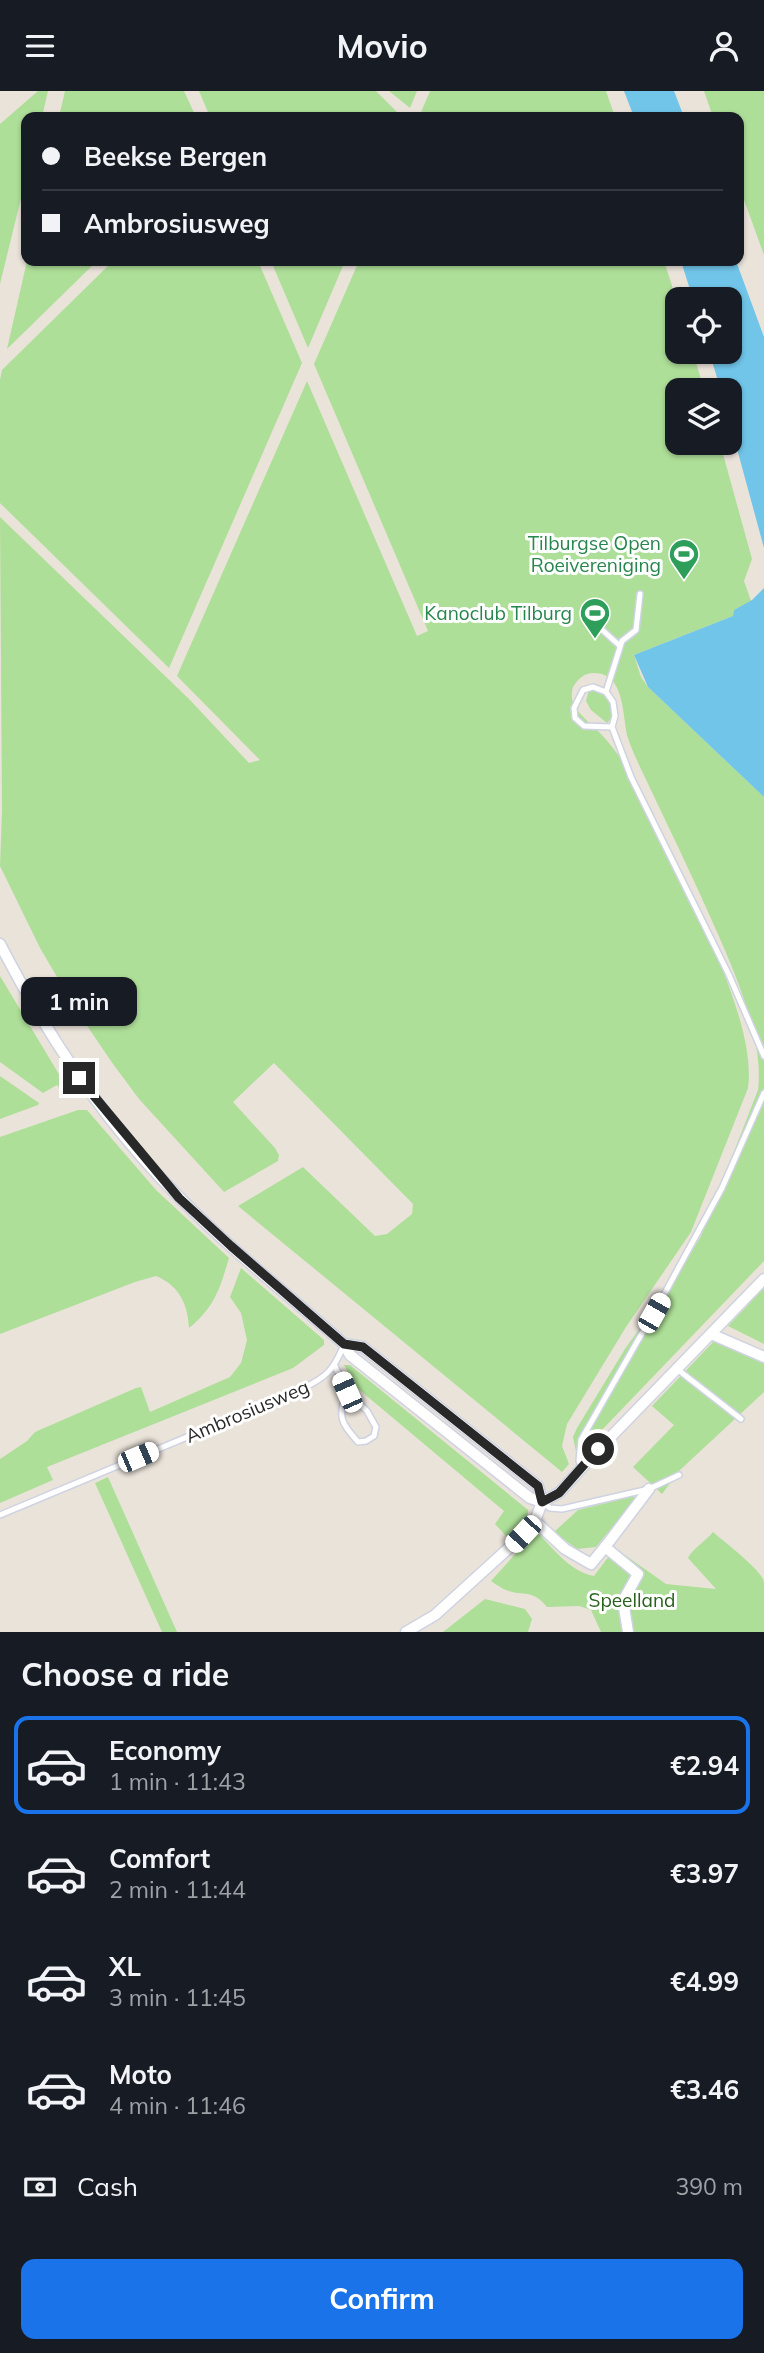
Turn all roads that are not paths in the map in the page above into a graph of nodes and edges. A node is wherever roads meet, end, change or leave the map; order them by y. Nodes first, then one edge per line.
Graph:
1 (640, 594) dead end
2 (588, 617) dead end
3 (620, 646) junction
4 (606, 692) junction
5 (612, 727) junction
6 (0, 944) edge
7 (764, 1056) edge
8 (764, 1093) edge
9 (764, 1279) edge
10 (711, 1334) junction
11 (344, 1344) junction
12 (764, 1357) edge
13 (335, 1366) junction
14 (677, 1369) junction
15 (347, 1392) junction
16 (741, 1419) dead end
17 (582, 1467) junction
18 (680, 1475) dead end
19 (649, 1489) junction
20 (542, 1502) junction
21 (0, 1515) edge
22 (535, 1521) junction
23 (605, 1547) junction
24 (406, 1632) edge
25 (628, 1632) edge

1 - 3 lane
2 - 3 lane
3 - 4 lane
4 - 5 lane
4 - 5 lane
5 - 7 lane
6 - 11 street
8 - 17 lane
9 - 10 street
10 - 12 street
10 - 14 street
11 - 13 lane
11 - 20 street
13 - 15 lane
13 - 21 lane, Ambrosiusweg
14 - 16 lane
14 - 17 street
15 - 15 lane
17 - 20 street
18 - 19 lane
19 - 20 lane
19 - 23 street
20 - 22 street
22 - 23 street
22 - 24 street
23 - 25 street

